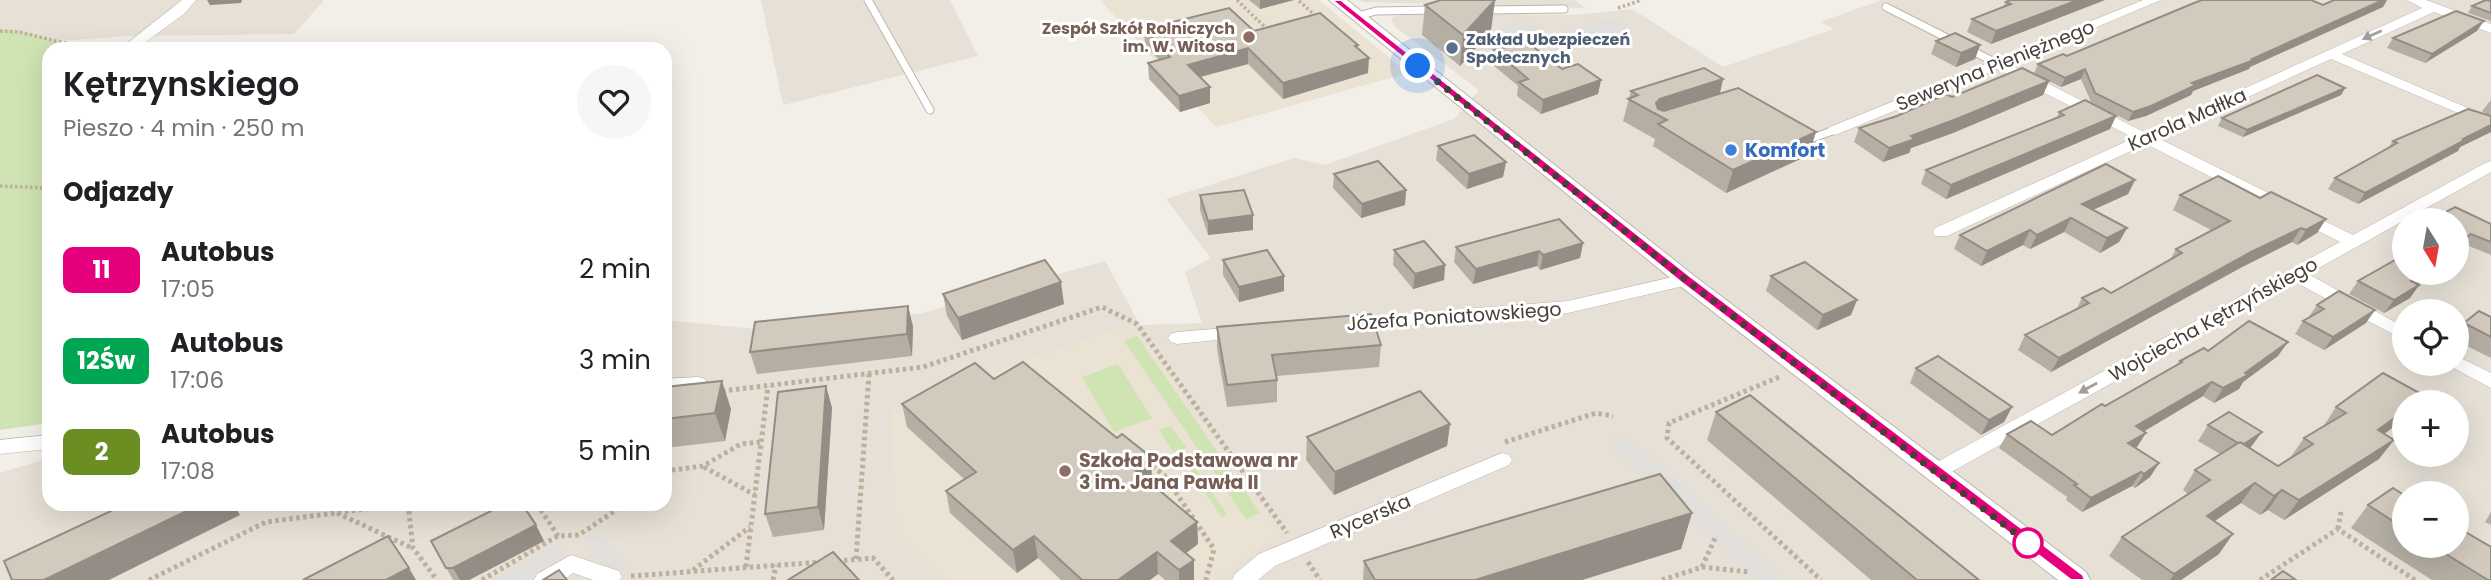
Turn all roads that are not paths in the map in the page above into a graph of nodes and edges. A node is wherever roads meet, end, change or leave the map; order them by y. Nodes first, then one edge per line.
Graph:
1 (189, 0) edge
2 (868, 0) edge
3 (1337, 0) edge
4 (2154, 0) edge
5 (2414, 0) edge
6 (1886, 7) dead end
7 (2434, 7) junction
8 (1564, 9) dead end
9 (1440, 10) edge
10 (1479, 10) edge
11 (1358, 16) junction
12 (2491, 29) edge
13 (137, 42) edge
14 (2330, 54) junction
15 (2000, 65) junction
16 (930, 110) dead end
17 (2491, 123) edge
18 (1835, 130) joint
19 (1792, 134) edge
20 (2147, 138) junction
21 (2488, 171) edge
22 (1941, 232) dead end
23 (2353, 242) junction
24 (2294, 274) junction
25 (1686, 280) junction
26 (1339, 325) edge
27 (2392, 327) edge
28 (1258, 331) edge
29 (1177, 338) dead end
30 (2469, 369) edge
31 (2491, 381) edge
32 (672, 386) edge
33 (707, 388) edge
34 (42, 443) edge
35 (0, 447) edge
36 (1503, 452) road end
37 (1935, 472) junction
38 (611, 577) road end
39 (545, 580) edge
40 (1243, 580) edge
41 (2077, 580) edge

1 - 13 street
2 - 16 lane
3 - 11 street
4 - 15 street, Seweryna Pieniężnego
5 - 7 street
6 - 15 lane
7 - 12 street
7 -> 14 street, Karola Małłka
8 - 10 lane
9 - 11 lane
11 - 25 street
14 - 17 street
14 - 20 street, Karola Małłka
15 - 18 street, Seweryna Pieniężnego
15 - 20 street
18 - 19 lane
20 - 22 street, Karola Małłka
20 - 23 street
21 - 23 street, Wojciecha Kętrzyńskiego
23 - 24 street, Wojciecha Kętrzyńskiego
24 - 27 street
24 -> 37 street, Wojciecha Kętrzyńskiego
25 - 26 street, Józefa Poniatowskiego
25 - 37 street
28 - 29 street
30 - 31 street
32 - 33 street
34 - 35 street
36 - 40 street, Rycerska
37 - 41 street
38 - 39 street

